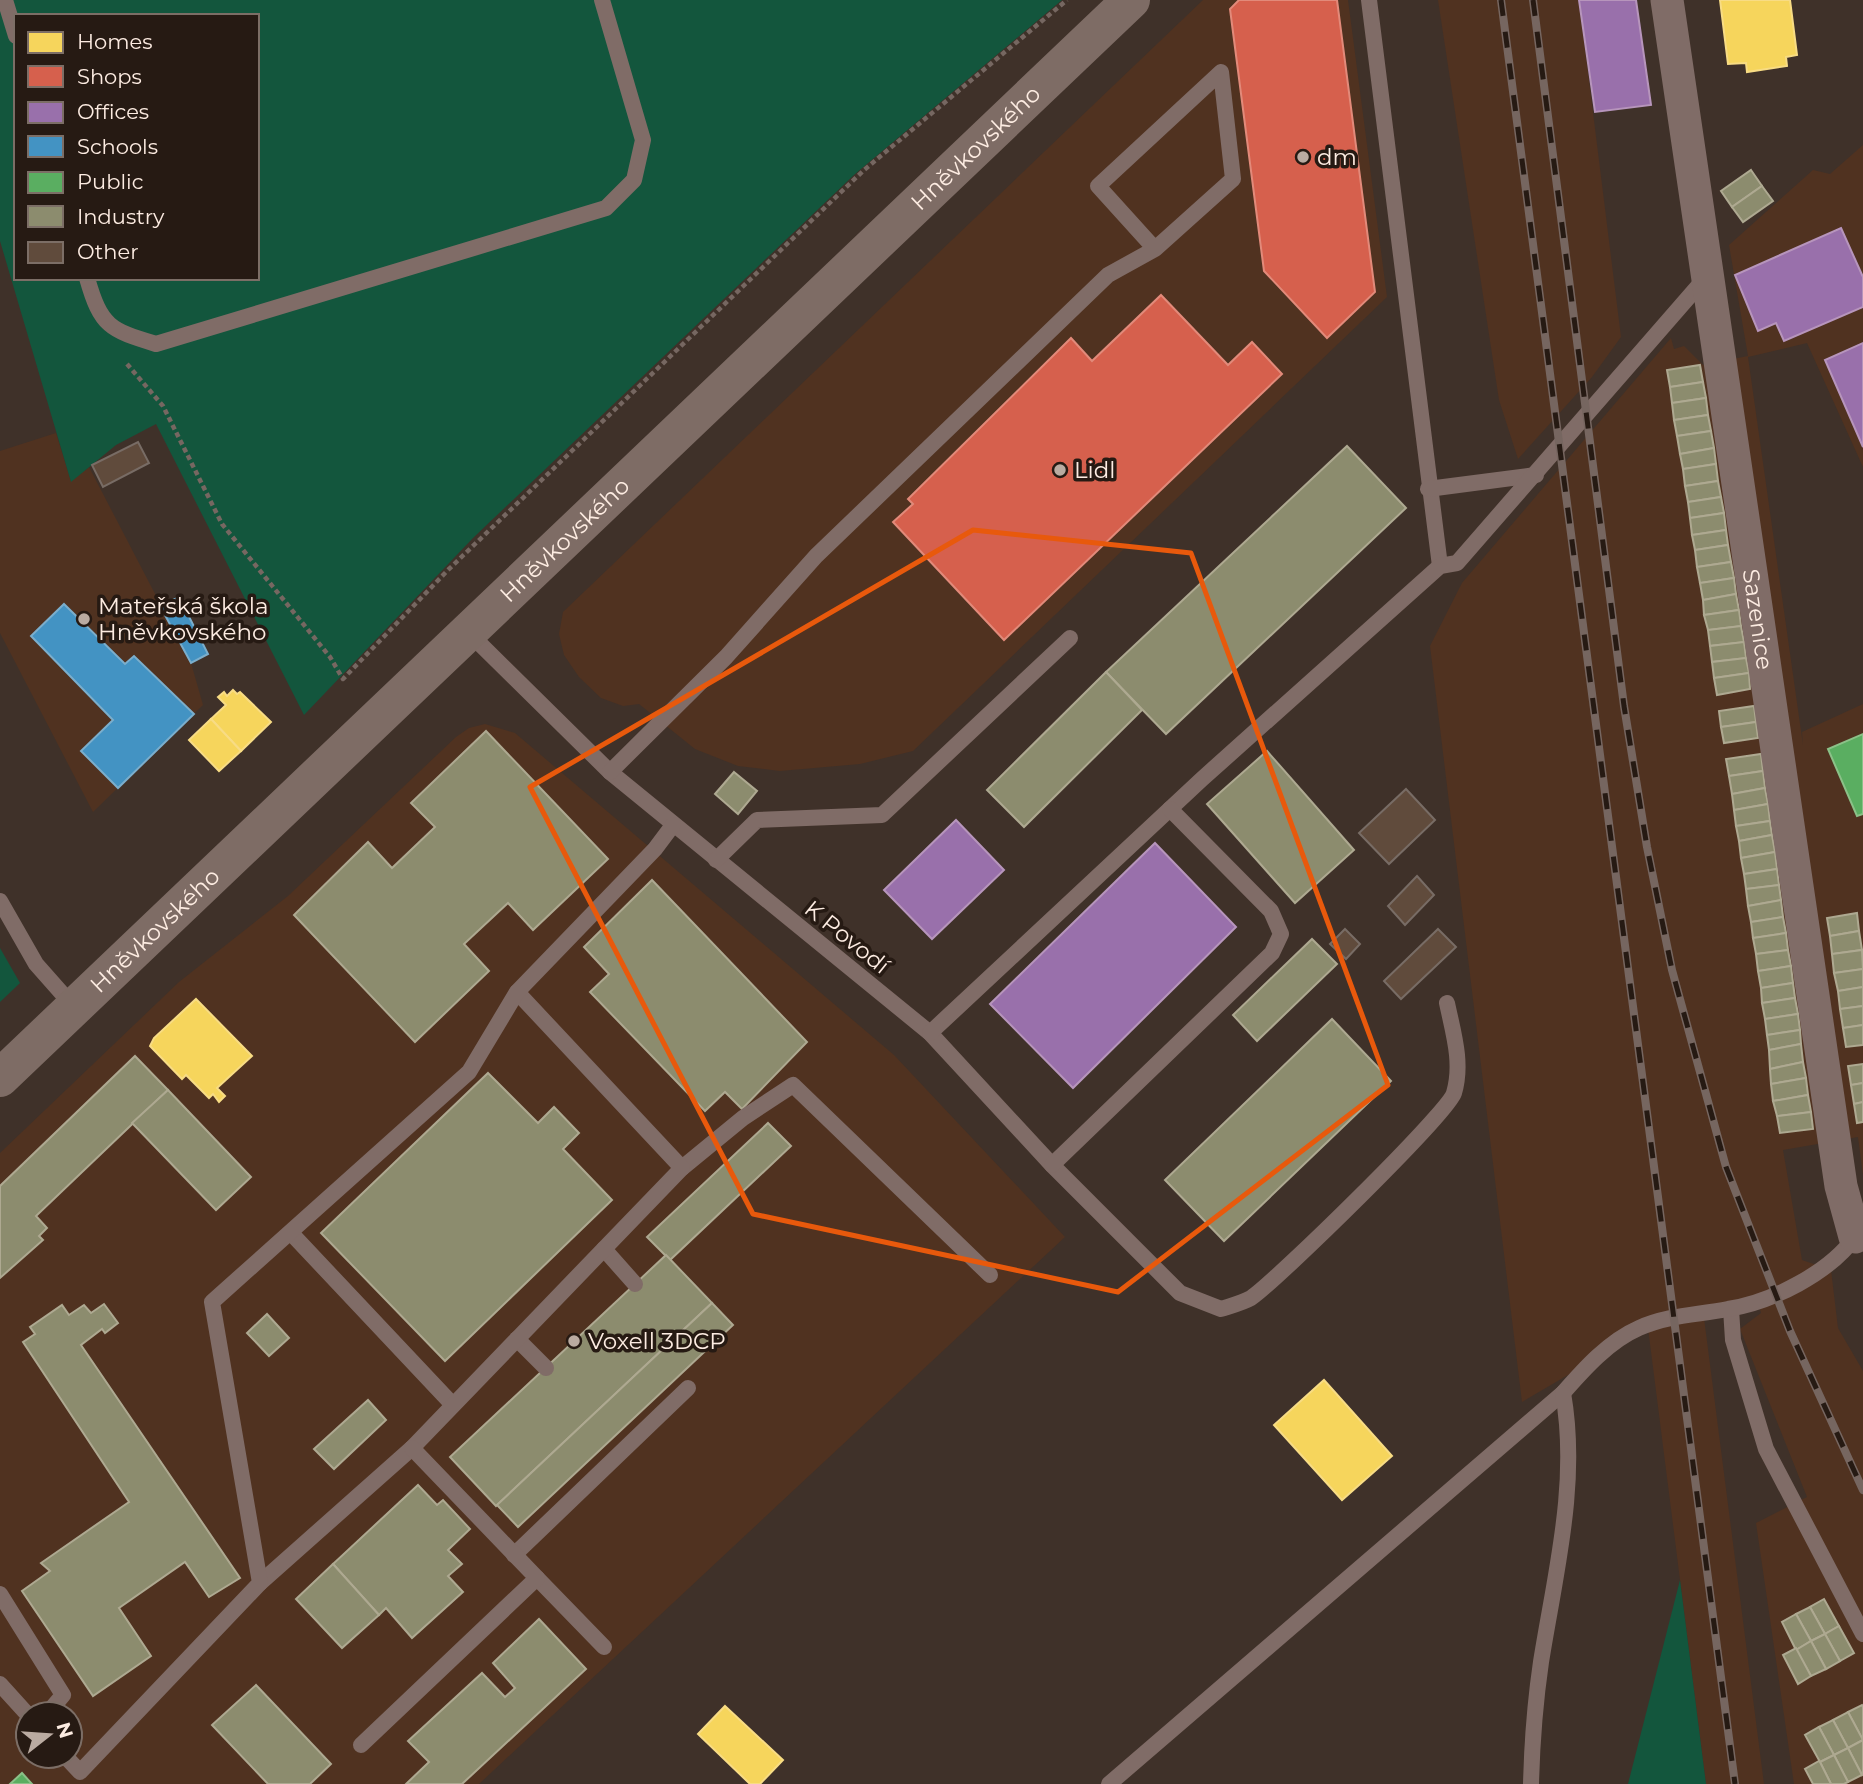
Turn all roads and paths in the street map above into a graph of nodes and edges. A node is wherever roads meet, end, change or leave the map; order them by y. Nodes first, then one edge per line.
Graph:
1 (5, 0) edge
2 (601, 0) edge
3 (1067, 0) edge
4 (1131, 0) edge
5 (1369, 0) edge
6 (1667, 0) edge
7 (14, 29) edge
8 (1155, 249) junction
9 (1709, 274) junction
10 (88, 280) edge
11 (115, 332) junction
12 (1536, 475) junction
13 (1428, 489) junction
14 (1440, 566) junction
15 (469, 634) junction
16 (1070, 638) dead end
17 (610, 772) junction
18 (1171, 809) junction
19 (673, 825) junction
20 (716, 860) junction
21 (0, 901) edge
22 (517, 992) junction
23 (1447, 1003) dead end
24 (74, 1007) junction
25 (930, 1033) junction
26 (0, 1078) edge
27 (1052, 1165) junction
28 (682, 1168) junction
29 (291, 1233) junction
30 (1859, 1235) edge
31 (604, 1249) junction
32 (990, 1275) dead end
33 (635, 1284) dead end
34 (1731, 1309) junction
35 (517, 1339) junction
36 (546, 1368) dead end
37 (688, 1388) dead end
38 (1563, 1394) junction
39 (453, 1405) junction
40 (412, 1448) junction
41 (514, 1555) junction
42 (537, 1578) junction
43 (260, 1583) junction
44 (0, 1594) edge
45 (1863, 1634) edge
46 (604, 1647) dead end
47 (0, 1684) edge
48 (14, 1700) edge
49 (59, 1700) edge
50 (361, 1745) dead end
51 (85, 1778) edge
52 (1109, 1784) edge
53 (1531, 1784) edge

1 - 7 lane
2 - 11 lane
3 - 11 path
4 - 15 main road, Hněvkovského
5 - 13 lane
6 - 9 street, Sazenice
8 - 8 lane
8 - 17 lane
9 - 12 lane
9 - 30 street, Sazenice
10 - 11 lane
12 - 13 lane
12 - 14 lane
13 - 14 lane
14 - 18 lane
15 - 17 lane, K Povodí
15 - 24 main road, Hněvkovského
16 - 20 lane
17 - 19 lane, K Povodí
18 - 25 lane
18 - 27 lane
19 - 20 lane, K Povodí
19 - 22 lane
20 - 25 lane, K Povodí
21 - 24 lane
22 - 28 lane
22 - 29 lane
23 - 27 lane, K Povodí
24 - 26 main road, Hněvkovského
25 - 27 lane, K Povodí
28 - 31 lane
28 - 32 lane
29 - 39 lane
29 - 43 lane
30 - 34 lane
31 - 33 lane
31 - 35 lane
34 - 38 lane
34 - 45 lane
35 - 36 lane
35 - 39 lane
37 - 41 lane
38 - 52 lane
38 - 53 lane
39 - 40 lane
40 - 41 lane
40 - 43 lane
41 - 42 lane
42 - 46 lane
42 - 50 lane
43 - 51 lane
44 - 49 lane
47 - 48 lane

